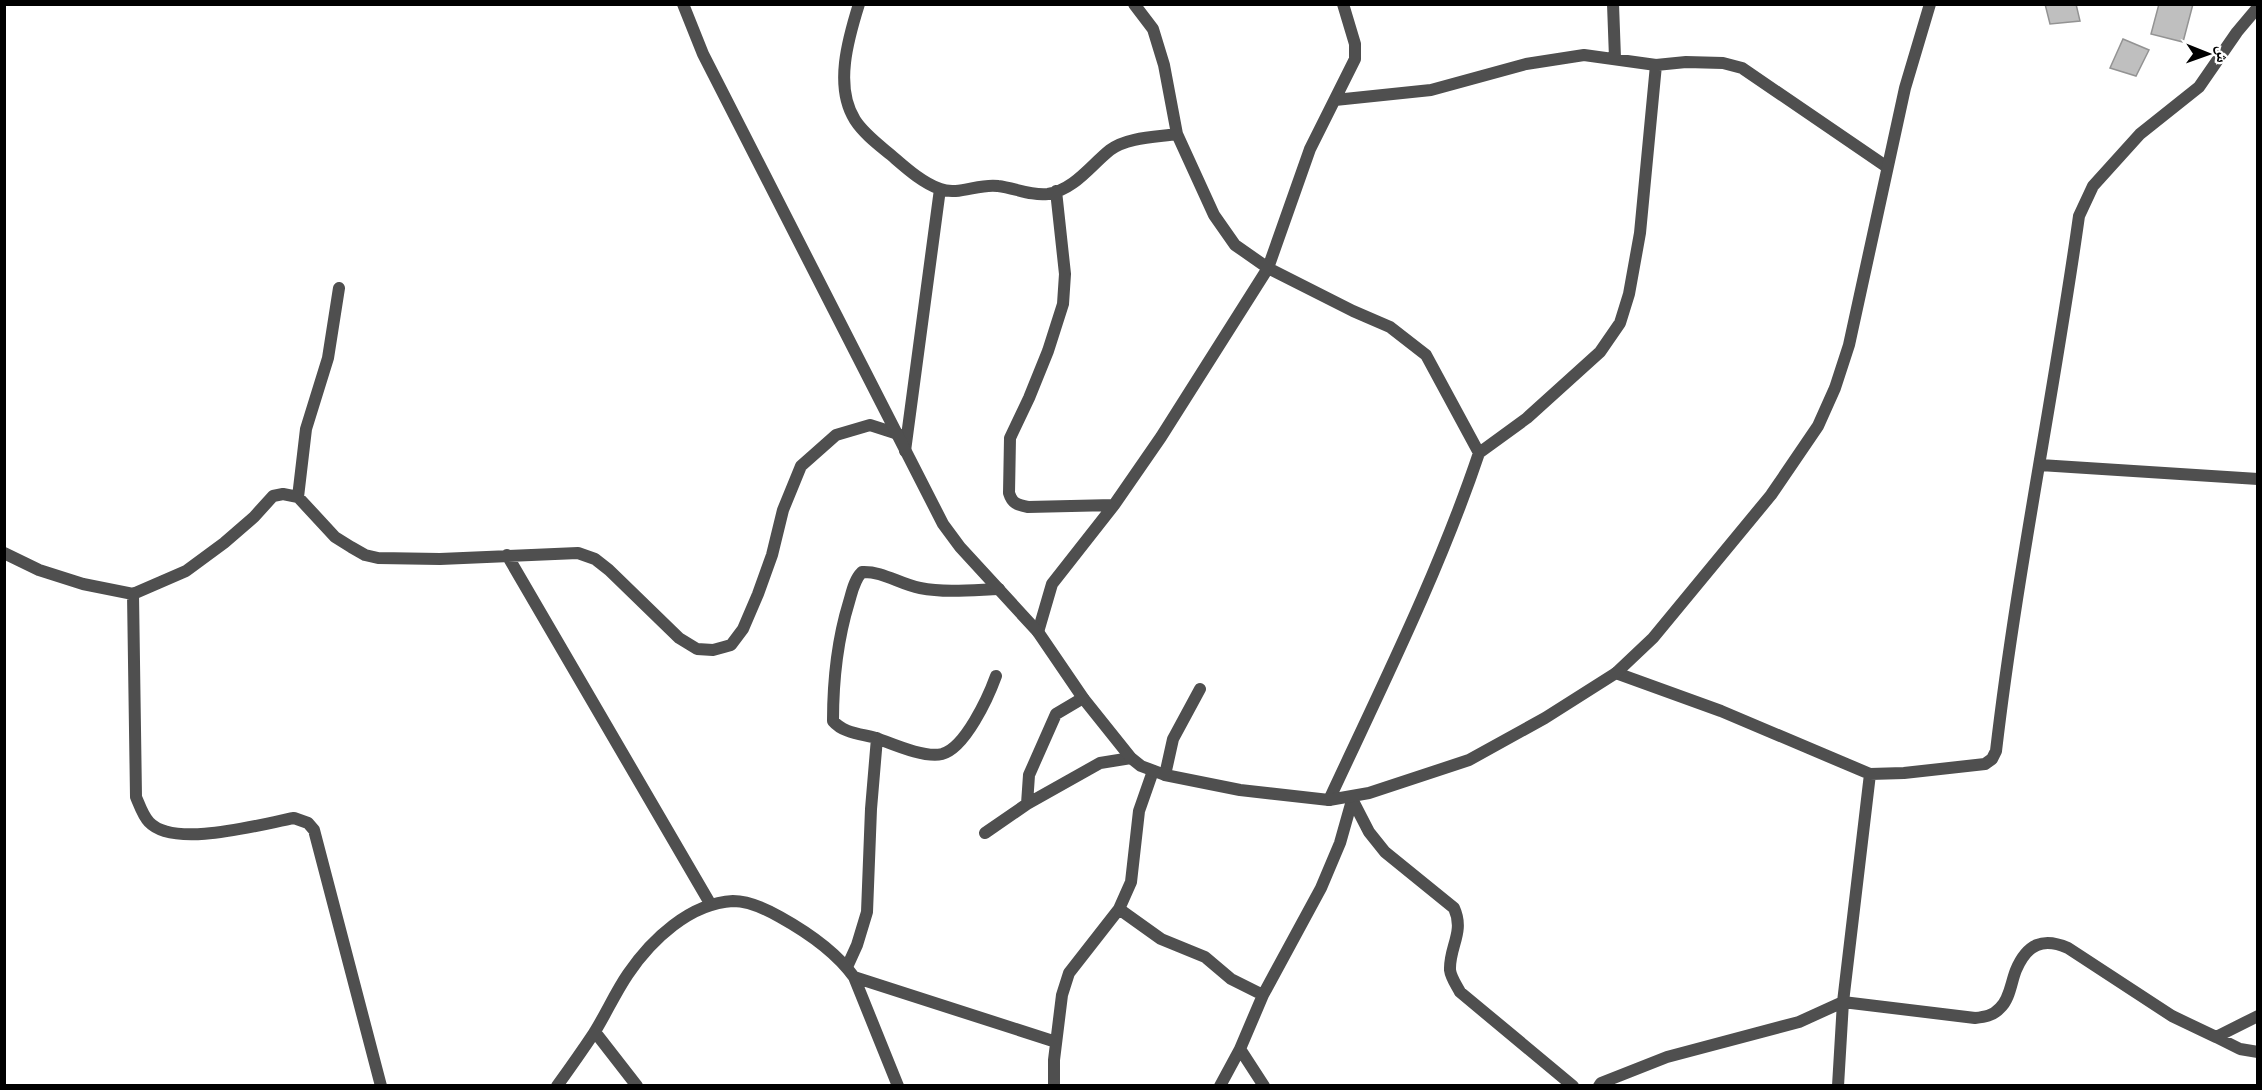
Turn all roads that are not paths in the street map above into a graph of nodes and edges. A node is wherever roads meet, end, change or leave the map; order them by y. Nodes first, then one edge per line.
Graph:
1 (683, 4) edge
2 (859, 4) edge
3 (1134, 4) edge
4 (1343, 4) edge
5 (1613, 4) edge
6 (1930, 4) edge
7 (2258, 7) edge
8 (1615, 58) junction
9 (1656, 65) junction
10 (1335, 100) junction
11 (1177, 135) junction
12 (1887, 167) junction
13 (940, 189) junction
14 (1056, 191) junction
15 (1268, 268) junction
16 (339, 288) dead end
17 (898, 434) junction
18 (905, 451) junction
19 (1479, 453) junction
20 (2040, 465) junction
21 (2258, 478) edge
22 (298, 497) junction
23 (1114, 505) junction
24 (4, 554) edge
25 (507, 555) junction
26 (999, 589) junction
27 (133, 594) junction
28 (1038, 632) junction
29 (1616, 673) junction
30 (996, 676) dead end
31 (1200, 689) dead end
32 (1083, 698) junction
33 (877, 738) junction
34 (1131, 758) junction
35 (1159, 773) junction
36 (1870, 774) junction
37 (1369, 793) junction
38 (1352, 799) junction
39 (1329, 800) junction
40 (1027, 804) junction
41 (985, 833) dead end
42 (711, 905) junction
43 (1119, 909) junction
44 (851, 972) junction
45 (1263, 995) junction
46 (1843, 1002) junction
47 (2258, 1016) edge
48 (595, 1032) junction
49 (2216, 1037) junction
50 (1056, 1042) junction
51 (1240, 1049) junction
52 (2258, 1052) edge
53 (381, 1086) edge
54 (557, 1086) edge
55 (637, 1086) edge
56 (898, 1086) edge
57 (1054, 1086) edge
58 (1220, 1086) edge
59 (1264, 1086) edge
60 (1573, 1086) edge
61 (1599, 1086) edge
62 (1838, 1086) edge

1 - 17 street
2 - 13 street
3 - 11 street
4 - 10 street
5 - 8 street
6 - 12 street
7 - 20 street
8 - 9 street
8 - 10 street
9 - 12 street
9 - 19 street
10 - 15 street
11 - 14 street
11 - 15 street
12 - 29 street
13 - 14 street
13 - 18 street
14 - 23 street
15 - 19 street
15 - 23 street
16 - 22 street
17 - 18 street
17 - 25 street
18 - 26 street
19 - 39 street
20 - 21 street
20 - 36 street
22 - 25 street
22 - 27 street
23 - 28 street
24 - 27 street
25 - 42 street
26 - 28 street
26 - 33 street
27 - 53 street
28 - 32 street
29 - 36 street
29 - 37 street
30 - 33 street
31 - 35 street
32 - 34 street
32 - 40 street
33 - 44 street
34 - 35 street
34 - 40 street
35 - 39 street
35 - 43 street
36 - 46 street
37 - 38 street
37 - 39 street
38 - 45 street
38 - 60 street
40 - 41 street
42 - 44 street
42 - 48 street
43 - 45 street
43 - 50 street
44 - 50 street
44 - 56 street
45 - 51 street
46 - 49 street
46 - 61 street
46 - 62 street
47 - 49 street
48 - 54 street
48 - 55 street
49 - 52 street
50 - 57 street
51 - 58 street
51 - 59 street

